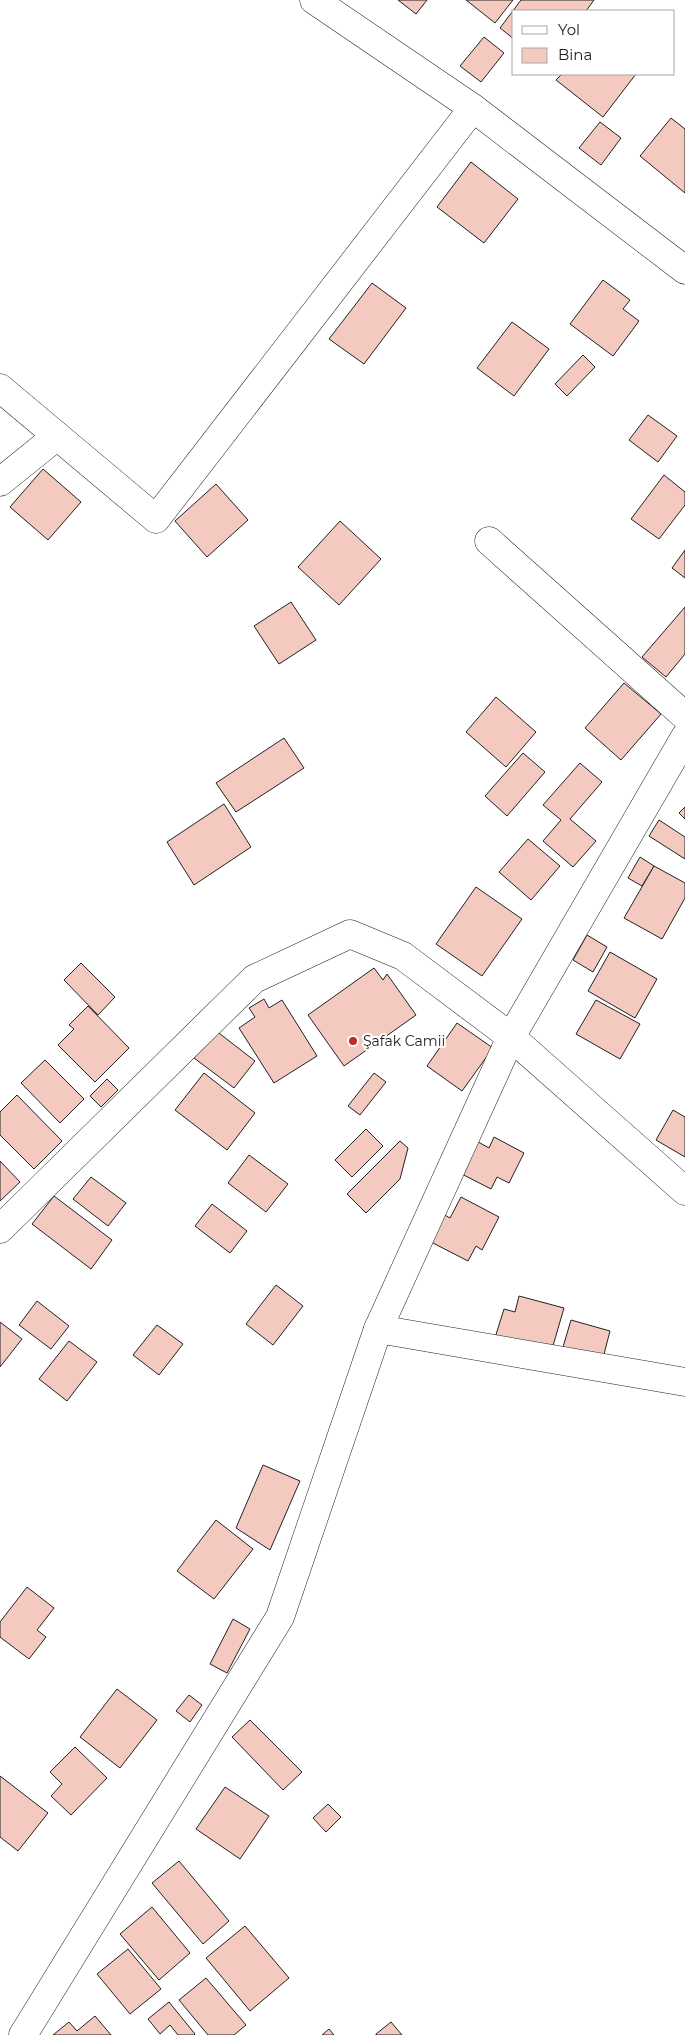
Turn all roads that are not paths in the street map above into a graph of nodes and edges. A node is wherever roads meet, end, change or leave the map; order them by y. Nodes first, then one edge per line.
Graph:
1 (314, 0) edge
2 (473, 108) junction
3 (685, 270) edge
4 (0, 388) edge
5 (57, 436) junction
6 (0, 482) edge
7 (489, 541) dead end
8 (685, 716) edge
9 (685, 737) edge
10 (511, 1037) junction
11 (685, 1192) edge
12 (0, 1229) edge
13 (378, 1329) junction
14 (685, 1382) edge
15 (24, 2035) edge

1 - 2 street
2 - 3 street
2 - 5 street
4 - 5 street
5 - 6 street
7 - 8 street
9 - 10 street
10 - 11 street
10 - 12 street
10 - 13 street
13 - 14 street
13 - 15 street

